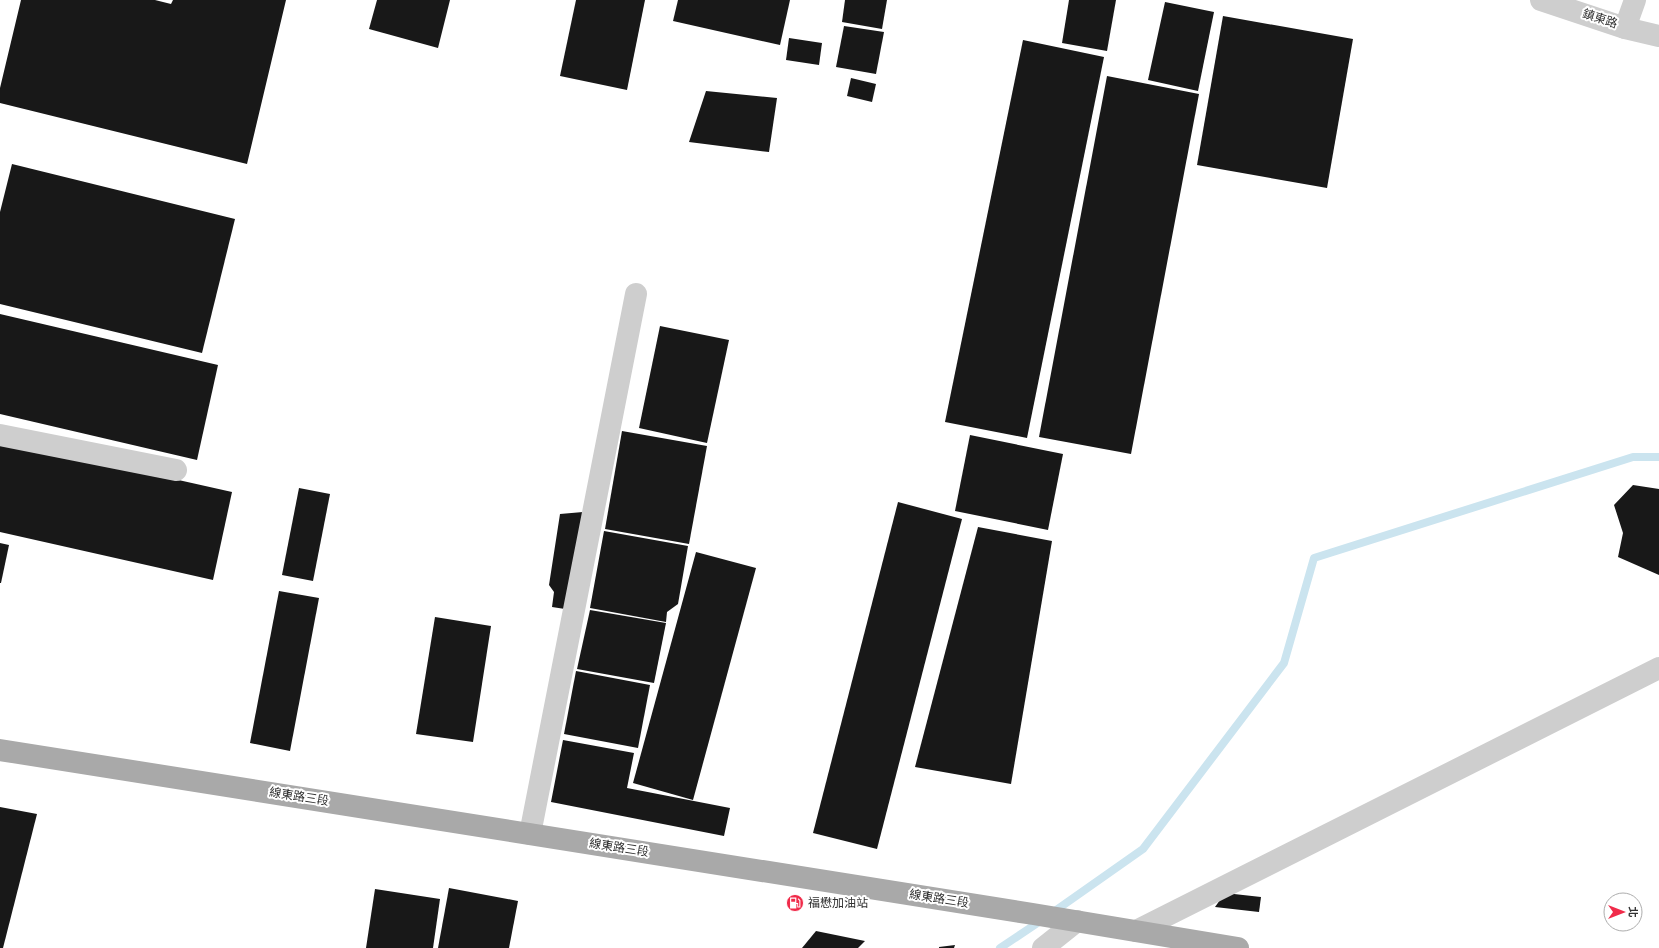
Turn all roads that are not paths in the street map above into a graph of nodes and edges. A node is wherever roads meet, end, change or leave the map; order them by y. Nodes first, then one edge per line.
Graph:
1 (1541, 0) edge
2 (1634, 0) edge
3 (1625, 28) junction
4 (1659, 36) edge
5 (636, 294) dead end
6 (0, 435) edge
7 (176, 470) dead end
8 (1659, 668) edge
9 (0, 750) edge
10 (530, 834) junction
11 (1071, 920) junction
12 (1136, 932) junction
13 (1043, 948) edge
14 (1238, 948) edge

1 - 3 street, 鎮東路
2 - 3 street
3 - 4 street, 鎮東路
5 - 10 street
6 - 7 street
8 - 12 street
9 - 10 main road, 線東路三段
10 - 11 main road, 線東路三段
11 - 12 main road, 線東路三段
11 - 13 street
12 - 14 main road, 線東路三段

